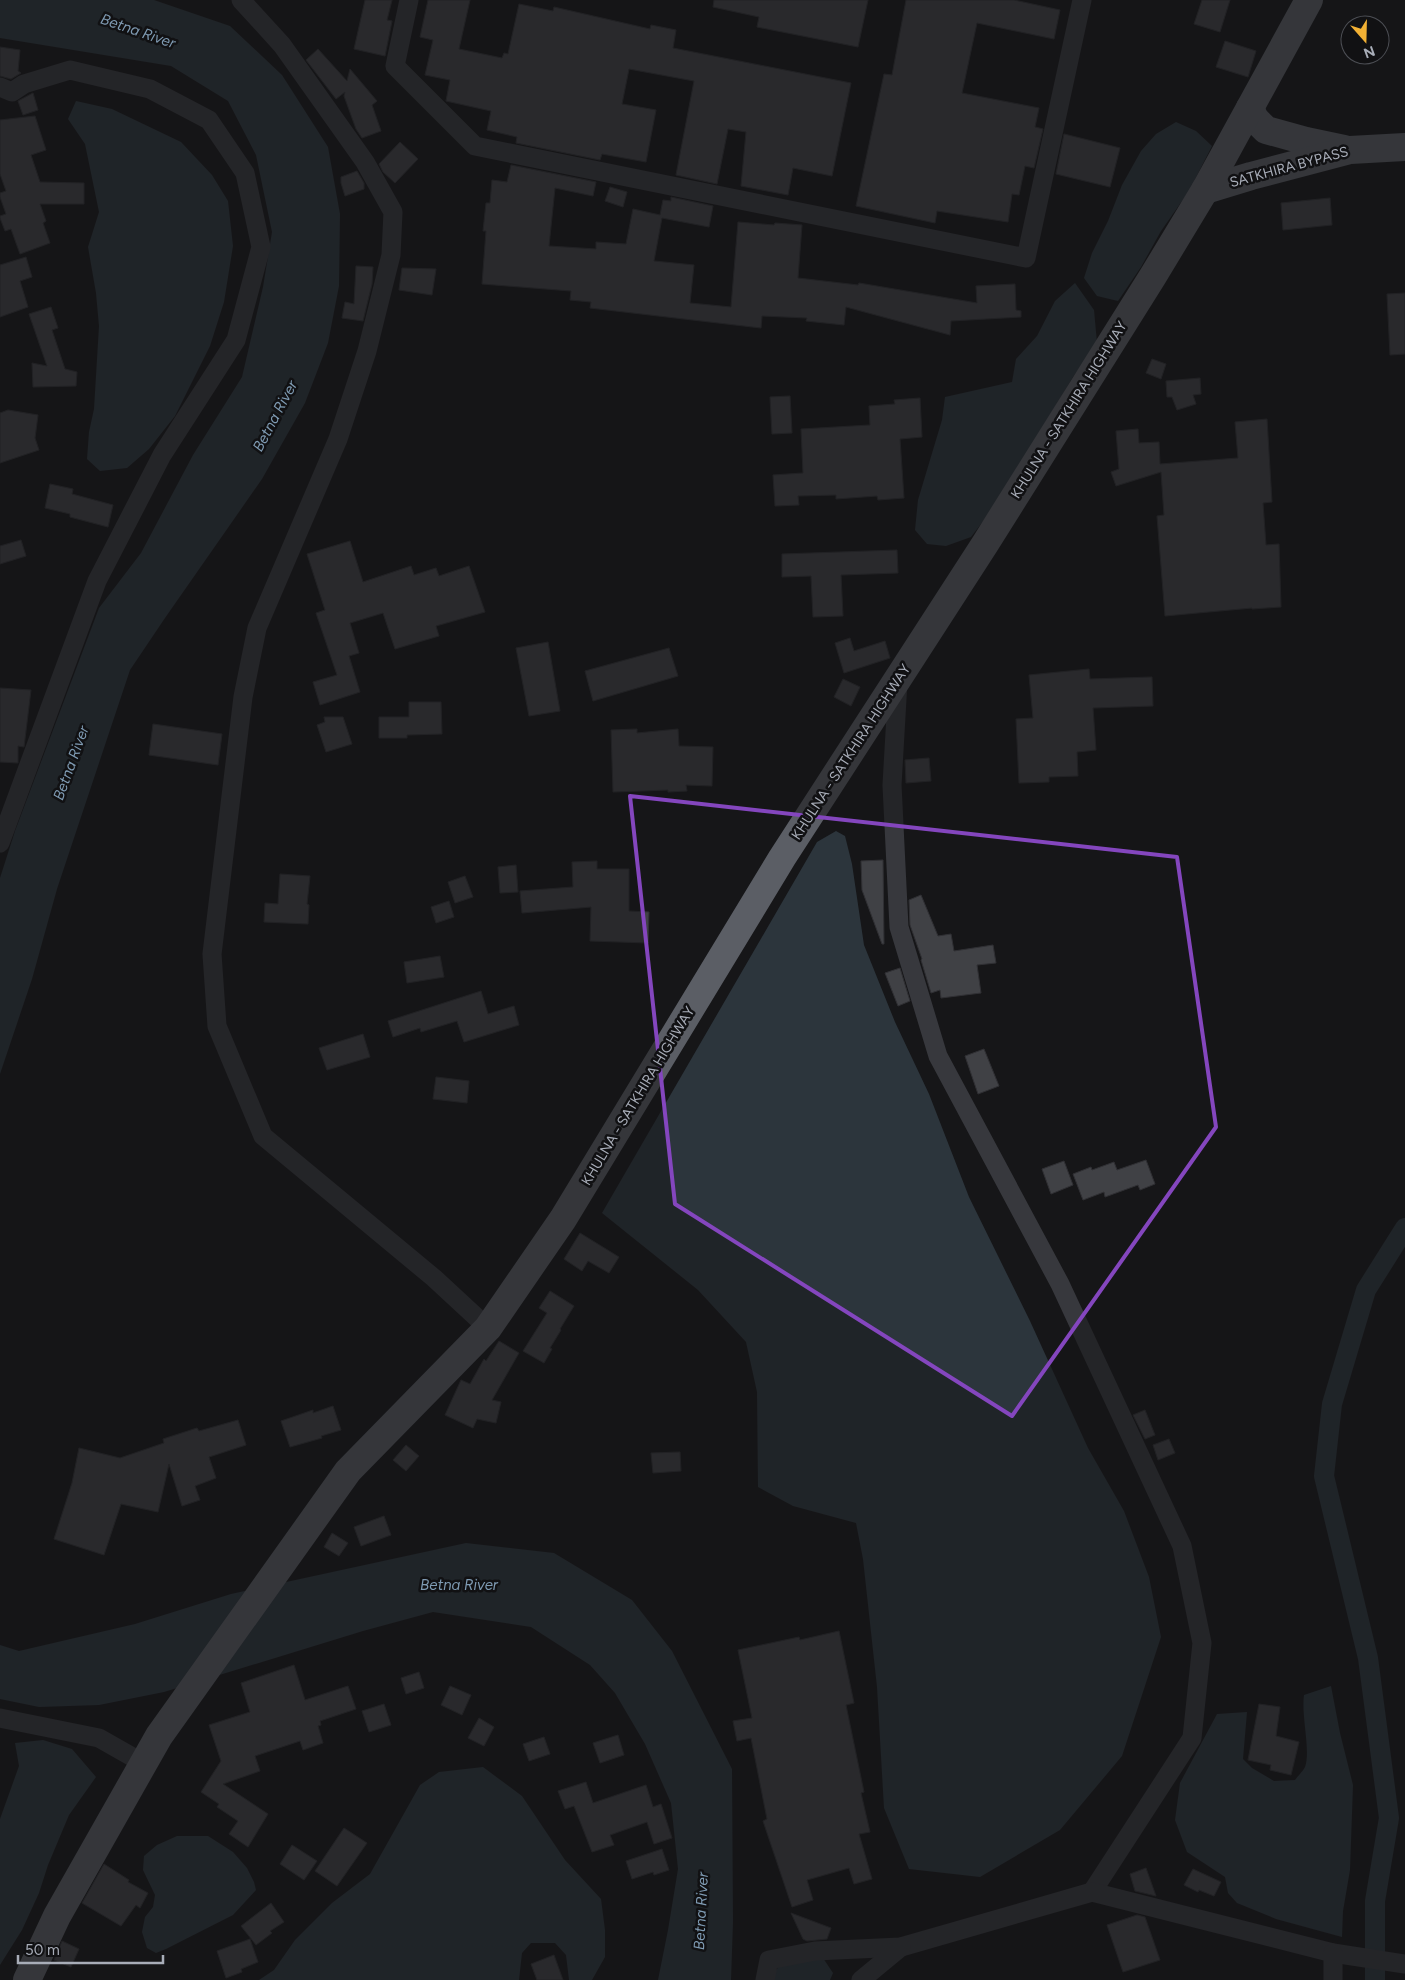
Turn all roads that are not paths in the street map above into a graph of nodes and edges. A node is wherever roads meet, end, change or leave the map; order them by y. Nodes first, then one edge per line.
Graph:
1 (241, 0) edge
2 (409, 0) edge
3 (1082, 0) edge
4 (1309, 0) edge
5 (0, 87) edge
6 (1250, 108) junction
7 (1405, 147) edge
8 (1350, 150) junction
9 (1204, 190) junction
10 (898, 678) junction
11 (0, 843) edge
12 (488, 1328) junction
13 (0, 1718) edge
14 (144, 1763) junction
15 (1092, 1892) junction
16 (901, 1946) junction
17 (1333, 1953) junction
18 (1405, 1964) edge
19 (27, 1980) edge
20 (764, 1980) edge
21 (860, 1980) edge
22 (1333, 1980) edge

1 - 12 street
2 - 3 street
4 - 6 highway, KHULNA - SATKHIRA HIGHWAY
5 - 11 street
6 - 8 highway
6 - 9 highway, KHULNA - SATKHIRA HIGHWAY
7 - 8 highway, SATKHIRA BYPASS
8 - 9 highway, SATKHIRA BYPASS
9 - 10 highway, KHULNA - SATKHIRA HIGHWAY
10 - 12 highway, KHULNA - SATKHIRA HIGHWAY
10 - 15 street
12 - 14 highway, KHULNA - SATKHIRA HIGHWAY
13 - 14 street
14 - 19 highway, KHULNA - SATKHIRA HIGHWAY
15 - 16 street
15 - 17 street
16 - 20 street
16 - 21 street
17 - 18 street
17 - 22 street

